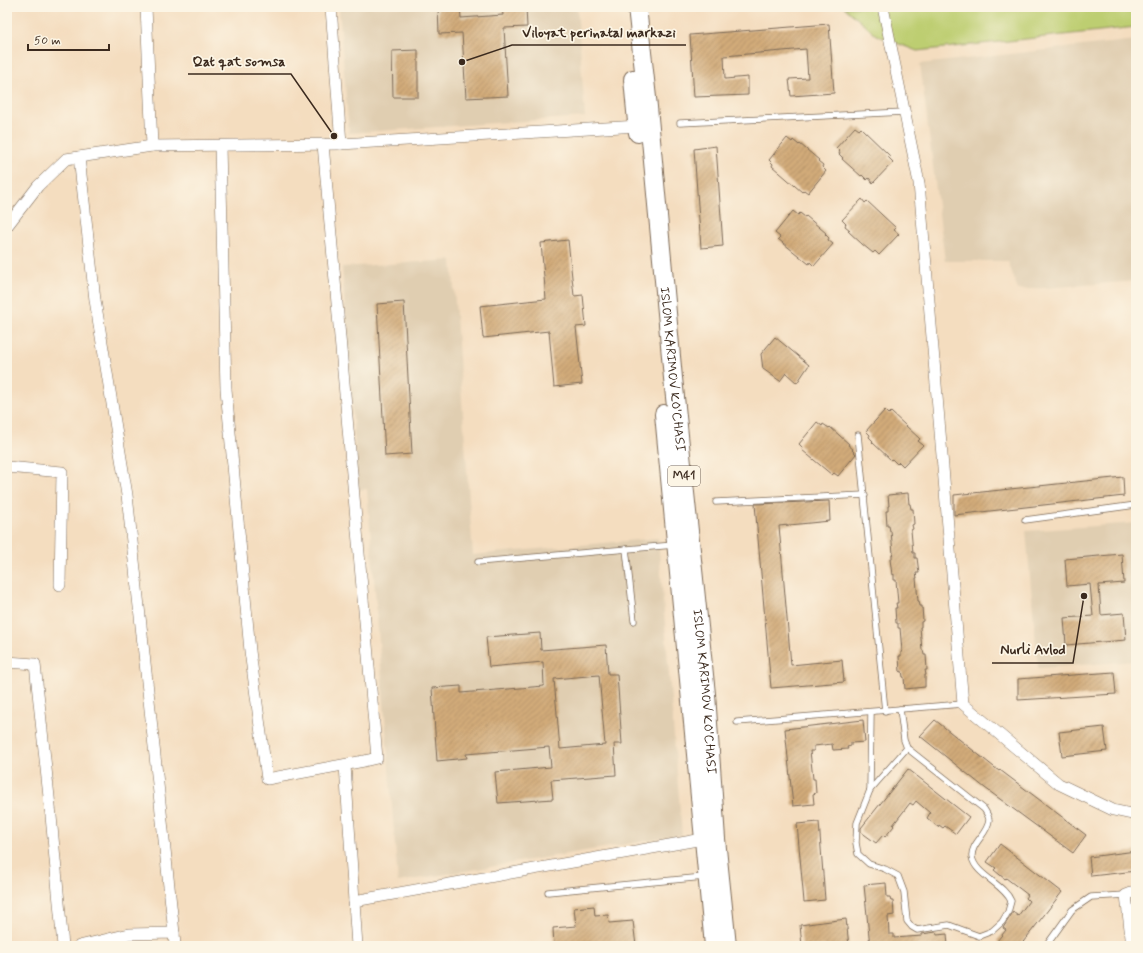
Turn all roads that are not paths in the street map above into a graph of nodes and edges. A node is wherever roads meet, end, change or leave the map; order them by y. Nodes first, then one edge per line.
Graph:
1 (146, 7) edge
2 (331, 7) edge
3 (625, 7) edge
4 (637, 7) edge
5 (883, 7) edge
6 (904, 112) junction
7 (680, 124) dead end
8 (638, 126) junction
9 (323, 144) junction
10 (341, 144) junction
11 (152, 146) junction
12 (220, 146) junction
13 (79, 157) junction
14 (7, 226) edge
15 (858, 435) dead end
16 (7, 467) edge
17 (865, 494) junction
18 (716, 502) dead end
19 (1136, 505) edge
20 (1024, 520) dead end
21 (677, 545) junction
22 (626, 549) junction
23 (478, 562) dead end
24 (60, 585) dead end
25 (634, 621) dead end
26 (7, 662) edge
27 (963, 704) junction
28 (900, 709) junction
29 (885, 710) junction
30 (871, 712) junction
31 (738, 722) dead end
32 (907, 748) junction
33 (345, 765) junction
34 (870, 790) junction
35 (1136, 815) edge
36 (703, 838) junction
37 (707, 877) junction
38 (548, 892) dead end
39 (1131, 893) edge
40 (354, 901) junction
41 (174, 933) junction
42 (1048, 945) edge
43 (63, 946) edge
44 (79, 946) edge
45 (175, 946) edge
46 (357, 946) edge
47 (714, 946) edge
48 (727, 946) edge
49 (1132, 946) edge

1 - 11 street
2 - 10 street
3 - 8 main road, ISLOM KARIMOV KO'CHASI / M41
4 - 48 main road, ISLOM KARIMOV KO'CHASI / M41
5 - 6 street
6 - 7 lane
6 - 27 street
8 - 10 street
8 - 21 main road, ISLOM KARIMOV KO'CHASI / M41
9 - 10 street
9 - 12 street
9 - 33 street
11 - 12 street
11 - 13 street
12 - 33 street
13 - 14 street
13 - 41 street
15 - 17 lane
16 - 24 street
17 - 18 lane
17 - 29 lane
19 - 20 lane
21 - 22 lane
21 - 36 main road, ISLOM KARIMOV KO'CHASI / M41
22 - 23 lane
22 - 25 lane
26 - 43 street
27 - 28 lane
27 - 35 street
28 - 29 lane
28 - 32 lane
29 - 30 lane
30 - 31 lane
30 - 34 lane
32 - 34 lane
32 - 34 lane
33 - 40 street
36 - 37 main road, ISLOM KARIMOV KO'CHASI / M41
36 - 40 street
37 - 38 lane
37 - 47 main road, ISLOM KARIMOV KO'CHASI / M41
39 - 42 lane
39 - 49 street
40 - 46 street
41 - 44 street
41 - 45 street

